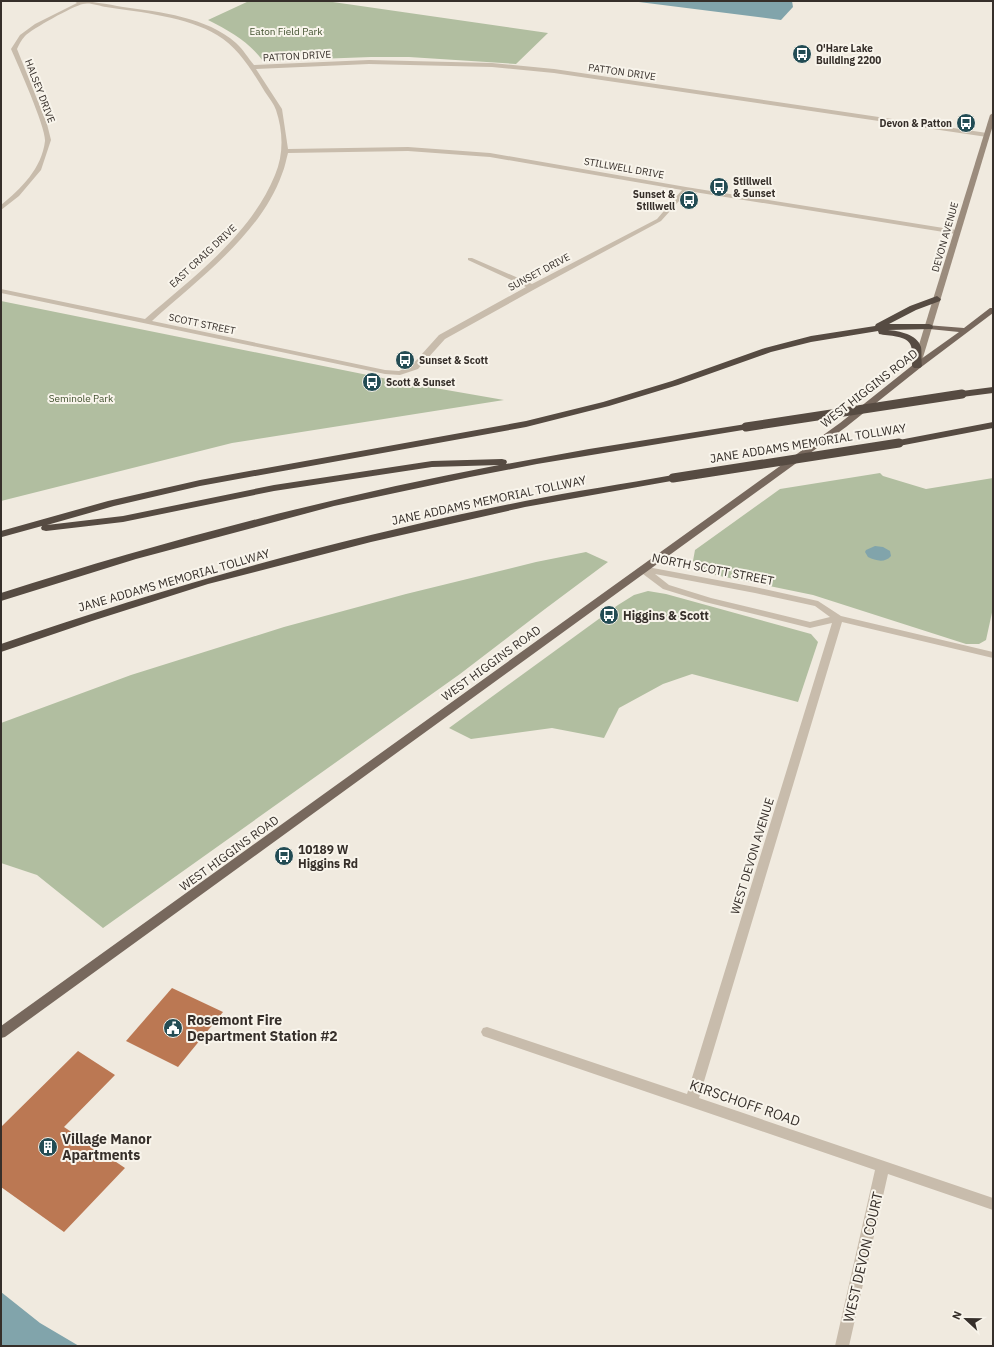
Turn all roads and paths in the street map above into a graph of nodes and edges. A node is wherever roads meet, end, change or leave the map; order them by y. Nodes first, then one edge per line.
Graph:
1 (80, 1) edge
2 (252, 67) junction
3 (993, 115) edge
4 (987, 135) junction
5 (285, 151) junction
6 (686, 188) junction
7 (1, 208) edge
8 (956, 232) junction
9 (470, 259) dead end
10 (532, 287) junction
11 (1, 291) edge
12 (938, 299) junction
13 (993, 310) edge
14 (146, 322) junction
15 (929, 327) junction
16 (871, 330) junction
17 (966, 330) junction
18 (917, 366) junction
19 (400, 373) joint
20 (993, 390) edge
21 (993, 425) edge
22 (537, 461) junction
23 (2, 534) edge
24 (642, 569) junction
25 (1, 597) edge
26 (838, 618) junction
27 (1, 648) edge
28 (993, 655) edge
29 (487, 1032) dead end
30 (1, 1033) edge
31 (691, 1102) junction
32 (884, 1167) junction
33 (993, 1204) edge
34 (842, 1346) edge

1 - 2 street, EAST CRAIG DRIVE
1 - 7 street, HALSEY DRIVE
2 - 4 street, PATTON DRIVE
2 - 5 street, EAST CRAIG DRIVE
3 - 4 main road, DEVON AVENUE
4 - 8 main road, DEVON AVENUE
5 - 6 street, STILLWELL DRIVE
5 - 14 street, EAST CRAIG DRIVE
6 - 8 street, STILLWELL DRIVE
6 - 10 street, SUNSET DRIVE
8 - 12 main road, DEVON AVENUE
9 - 10 street
10 - 19 street, SUNSET DRIVE
11 - 14 street, SCOTT STREET
12 - 15 main road, DEVON AVENUE
12 - 16 highway
13 - 17 main road, WEST HIGGINS ROAD
14 - 19 street, SCOTT STREET
15 - 16 highway
15 - 17 main road
15 - 18 main road, DEVON AVENUE
16 - 18 highway
16 - 23 highway
17 - 18 main road, WEST HIGGINS ROAD
18 - 24 main road, WEST HIGGINS ROAD
20 - 22 highway, JANE ADDAMS MEMORIAL TOLLWAY, bridge
21 - 27 highway, JANE ADDAMS MEMORIAL TOLLWAY, bridge
22 - 23 highway, JANE ADDAMS MEMORIAL TOLLWAY
22 - 25 highway, JANE ADDAMS MEMORIAL TOLLWAY
24 - 26 street, NORTH SCOTT STREET
24 - 26 street, NORTH SCOTT STREET
24 - 30 main road, WEST HIGGINS ROAD
26 - 28 street, NORTH SCOTT STREET
26 - 31 street, WEST DEVON AVENUE
29 - 31 street, KIRSCHOFF ROAD
31 - 32 street, KIRSCHOFF ROAD
32 - 33 street, KIRSCHOFF ROAD
32 - 34 street, WEST DEVON COURT

